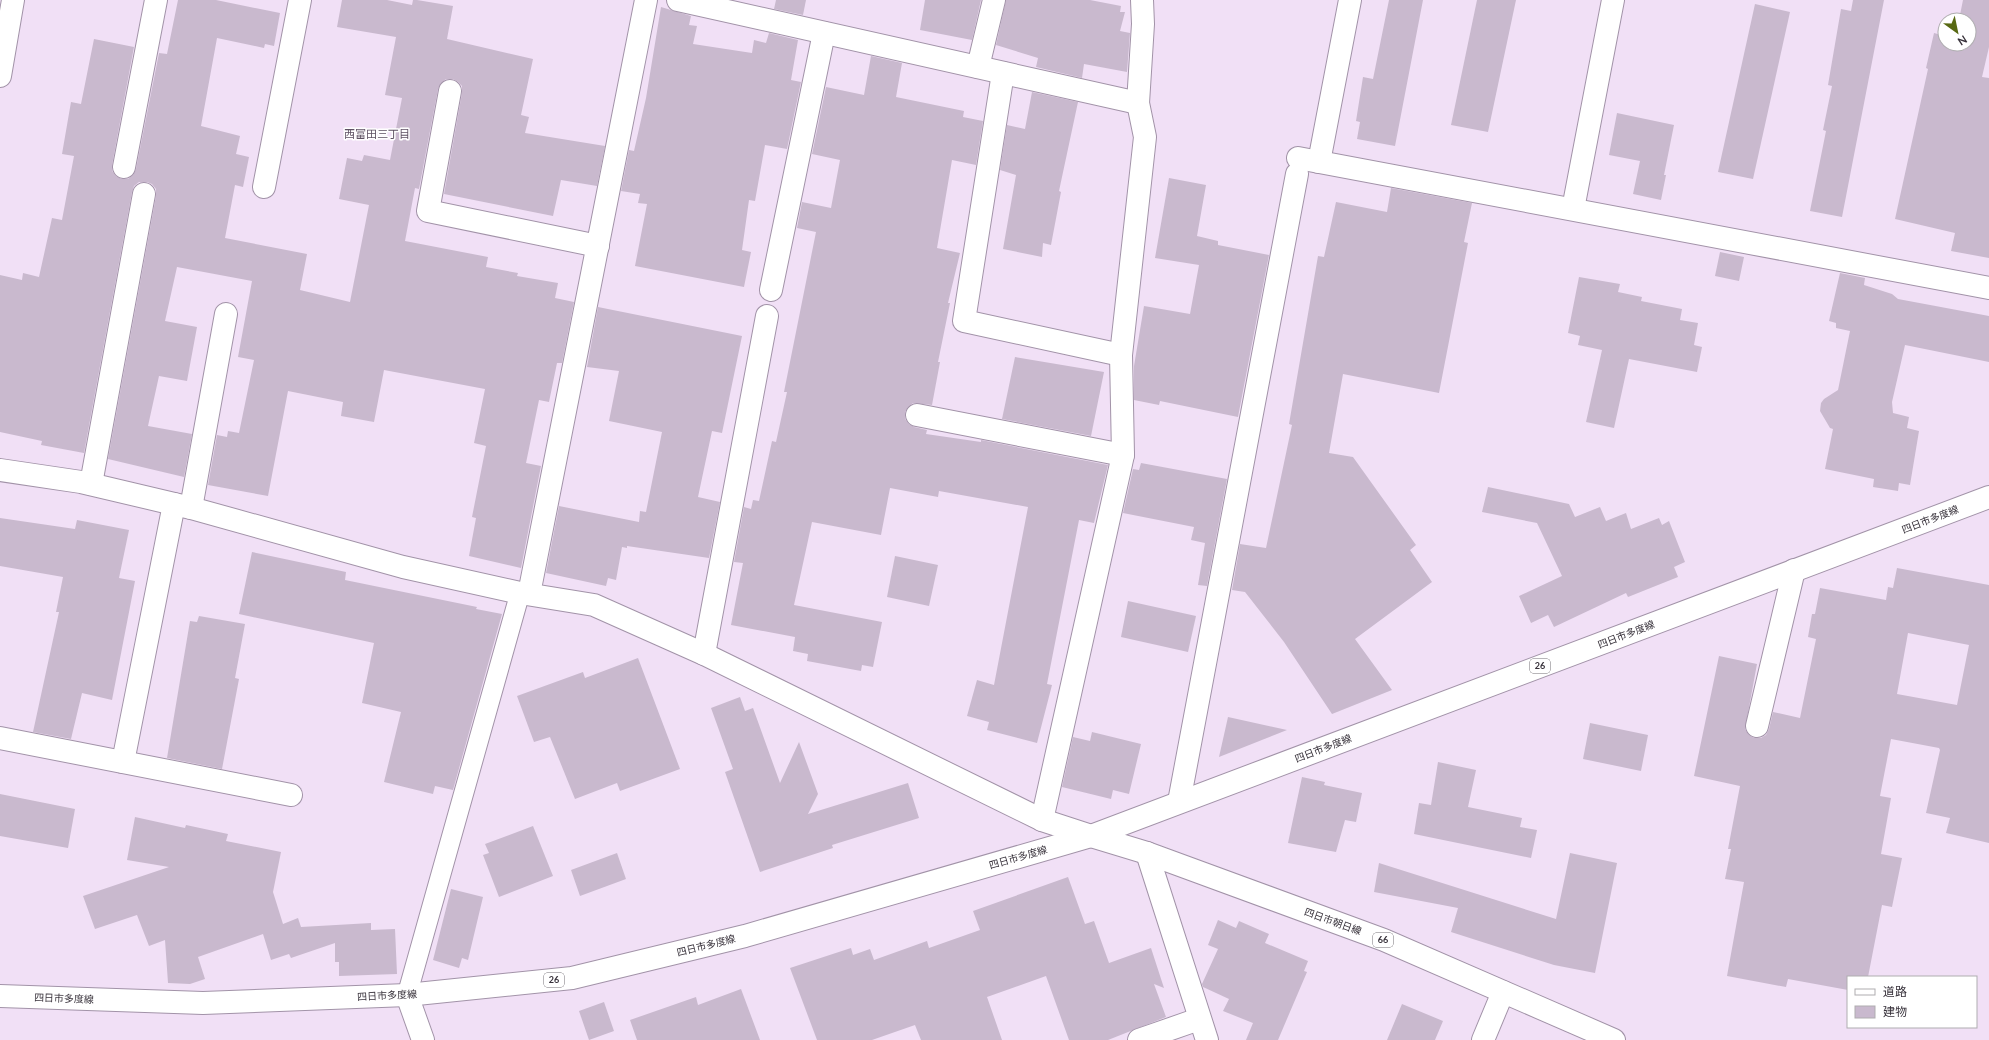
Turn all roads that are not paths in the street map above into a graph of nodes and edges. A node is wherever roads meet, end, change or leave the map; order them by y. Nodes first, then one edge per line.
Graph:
1 (13, 0) edge
2 (156, 0) edge
3 (300, 0) edge
4 (646, 0) edge
5 (678, 0) edge
6 (994, 0) edge
7 (1142, 0) edge
8 (1350, 0) edge
9 (1612, 0) edge
10 (824, 33) junction
11 (978, 67) junction
12 (1003, 73) junction
13 (0, 76) edge
14 (450, 91) dead end
15 (1138, 103) junction
16 (1305, 164) junction
17 (124, 167) dead end
18 (264, 188) dead end
19 (144, 194) dead end
20 (1573, 209) junction
21 (598, 246) junction
22 (1989, 288) edge
23 (771, 290) dead end
24 (226, 314) dead end
25 (767, 316) dead end
26 (1121, 355) junction
27 (916, 415) dead end
28 (1123, 455) junction
29 (0, 470) edge
30 (91, 484) junction
31 (1989, 497) edge
32 (182, 506) junction
33 (1794, 570) junction
34 (524, 593) junction
35 (704, 654) junction
36 (1757, 726) dead end
37 (0, 738) edge
38 (123, 762) junction
39 (291, 796) dead end
40 (1178, 802) junction
41 (1042, 820) junction
42 (1091, 836) junction
43 (1147, 853) junction
44 (1504, 992) junction
45 (407, 995) junction
46 (0, 996) edge
47 (1199, 1019) junction
48 (423, 1040) edge
49 (1139, 1040) edge
50 (1207, 1040) edge
51 (1483, 1040) edge
52 (1614, 1040) edge

1 - 13 street
2 - 17 street
3 - 18 street
4 - 21 street
5 - 10 street
6 - 11 street
7 - 15 street
8 - 16 street
9 - 20 street
10 - 11 street
10 - 23 street
11 - 12 street
12 - 15 street
12 - 26 street
14 - 21 street
15 - 26 street
16 - 20 street
16 - 40 street
19 - 30 street
20 - 22 street
21 - 34 street
24 - 32 street
25 - 35 street
26 - 28 street
27 - 28 street
28 - 41 street
29 - 30 street, 四日市朝日線
30 - 32 street, 四日市朝日線
31 - 33 street, 四日市多度線 / 26
32 - 34 street, 四日市朝日線
32 - 38 street
33 - 36 street
33 - 40 street, 四日市多度線 / 26
34 - 35 street, 四日市朝日線
34 - 45 lane
35 - 41 street, 四日市朝日線
37 - 38 street
38 - 39 street
40 - 42 street, 四日市多度線 / 26
41 - 42 street, 四日市朝日線
42 - 43 street, 四日市朝日線 / 66
42 - 45 street, 四日市多度線 / 26
43 - 44 street, 四日市朝日線 / 66
43 - 47 street
44 - 51 street
44 - 52 street, 四日市朝日線 / 66
45 - 46 street, 四日市多度線 / 26
45 - 48 street
47 - 49 street
47 - 50 street

